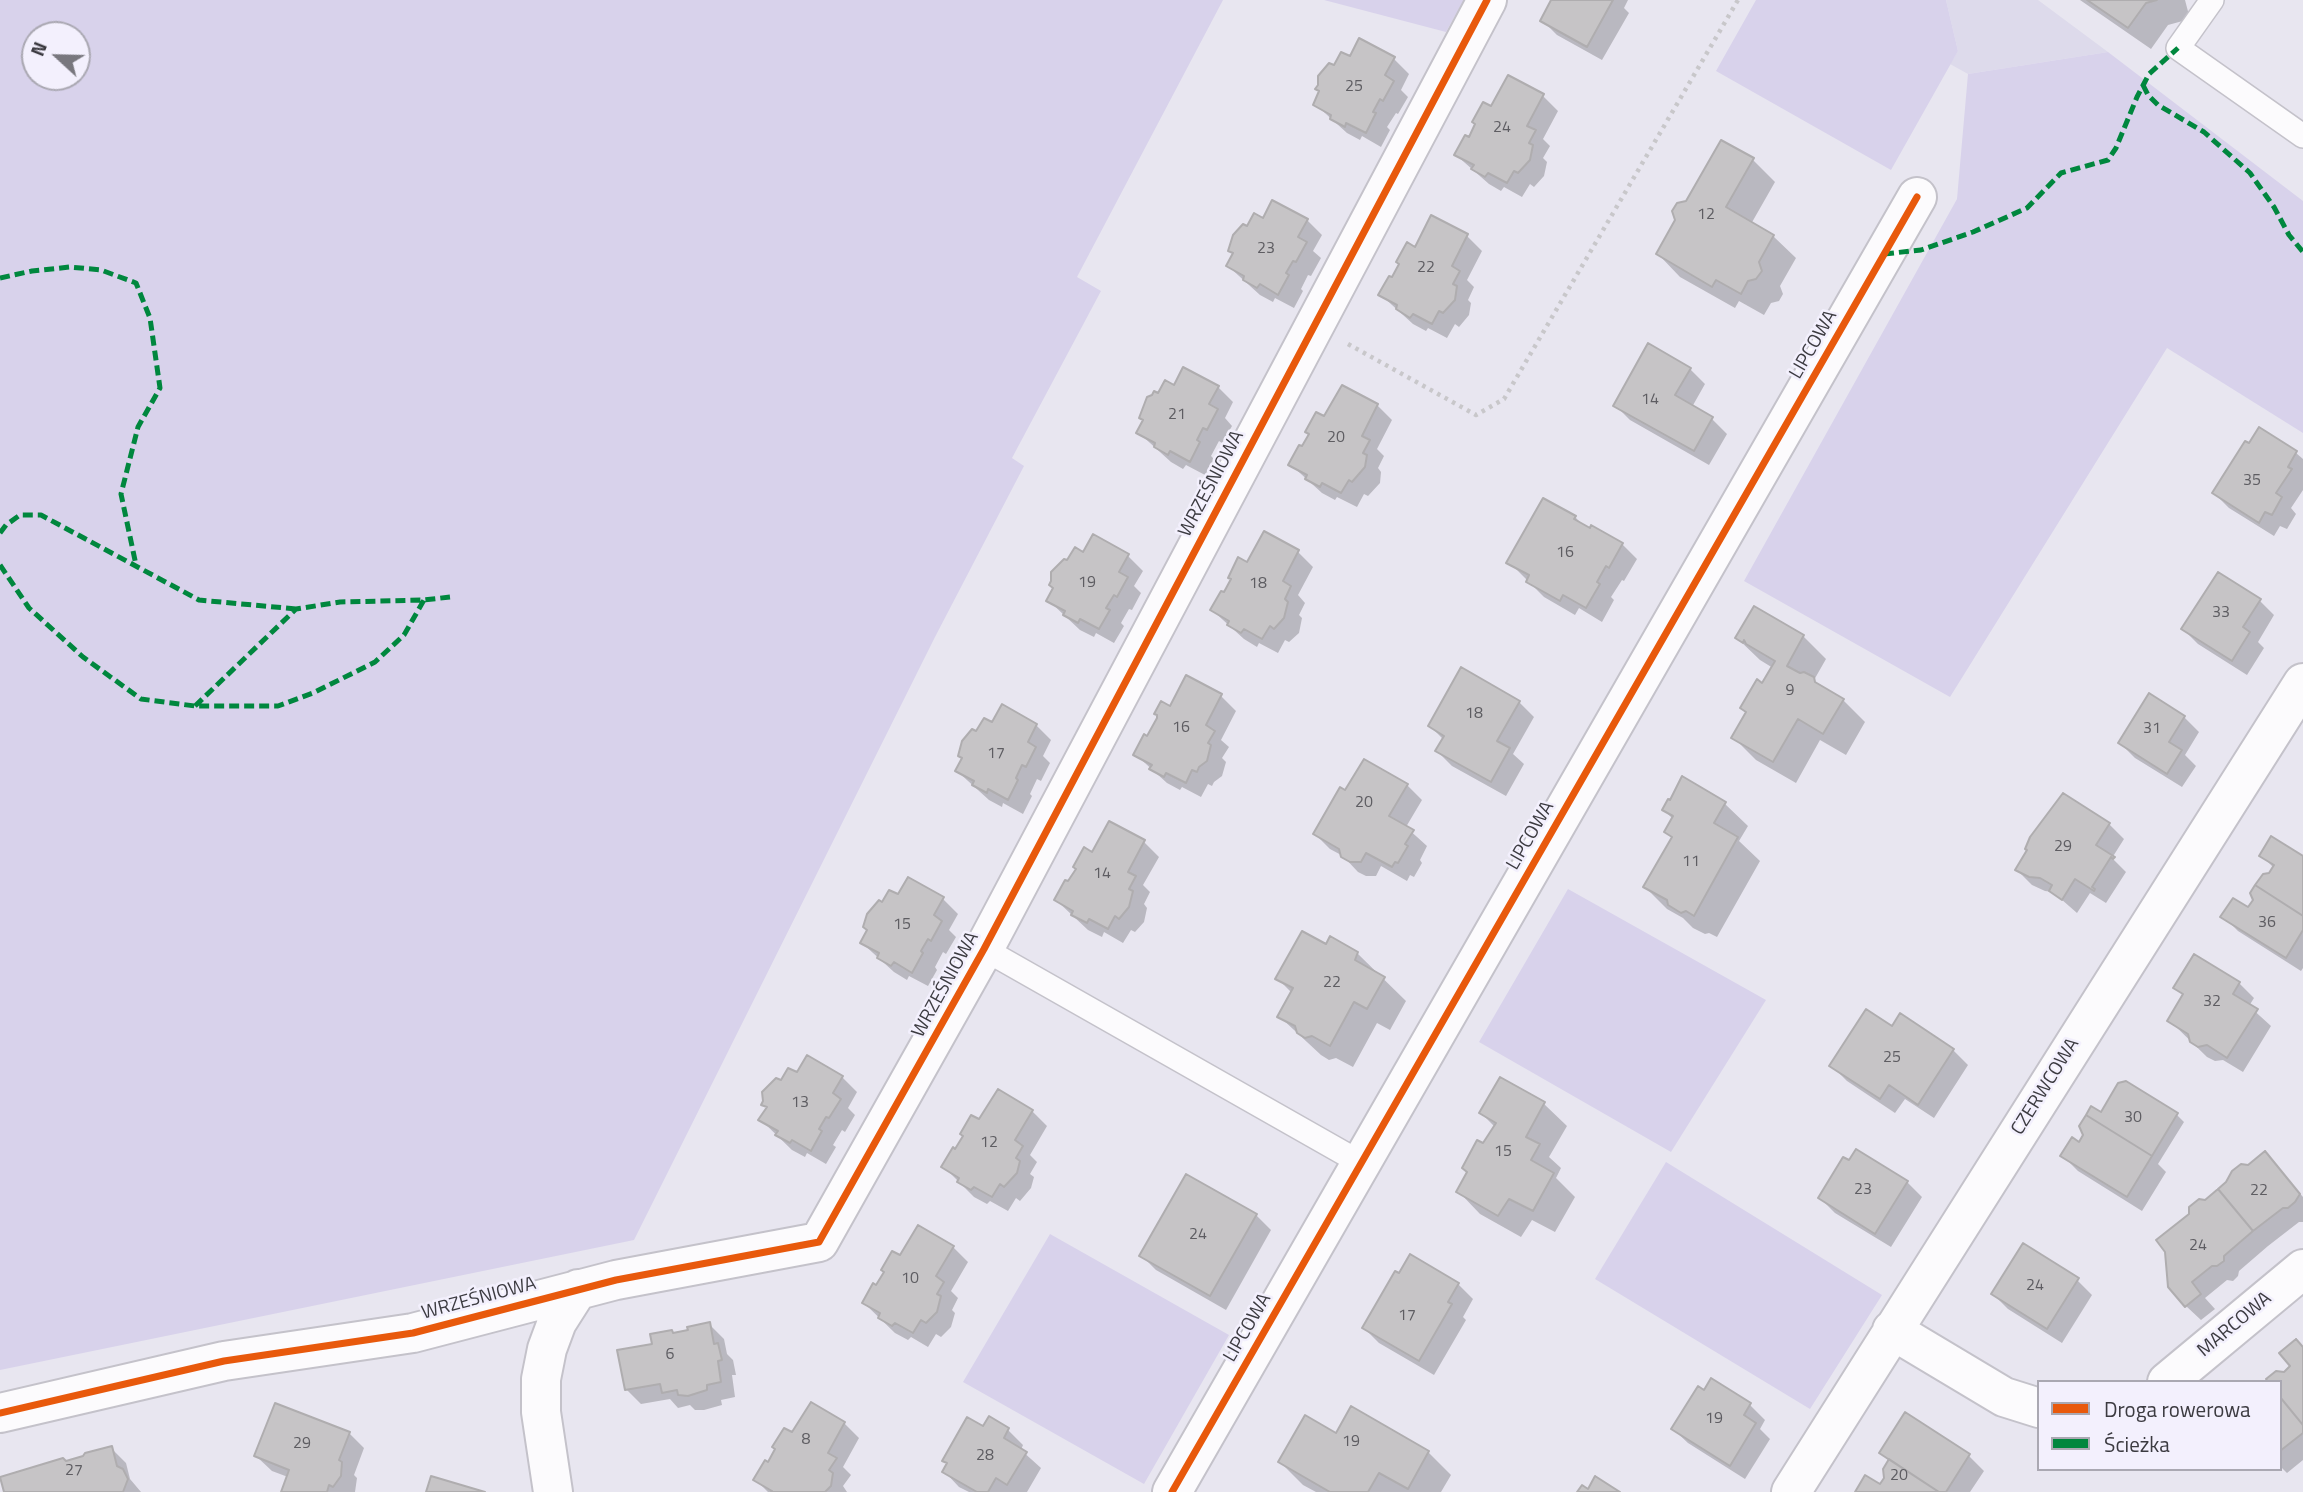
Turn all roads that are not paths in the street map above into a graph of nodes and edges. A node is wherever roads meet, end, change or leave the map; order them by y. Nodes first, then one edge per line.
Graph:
1 (1486, 0) edge
2 (2212, 0) edge
3 (2303, 136) edge
4 (1917, 197) dead end
5 (2303, 683) edge
6 (984, 949) junction
7 (1361, 1163) junction
8 (2303, 1269) edge
9 (578, 1289) junction
10 (1892, 1330) junction
11 (2169, 1380) edge
12 (2037, 1407) edge
13 (0, 1413) edge
14 (553, 1492) edge
15 (1172, 1492) edge
16 (1791, 1492) edge

1 - 6 street, WRZEŚNIOWA
2 - 3 lane
4 - 7 street, LIPCOWA
5 - 10 street, CZERWCOWA
6 - 7 lane
6 - 9 street, WRZEŚNIOWA
7 - 15 street, LIPCOWA
8 - 11 street, MARCOWA
9 - 13 street, WRZEŚNIOWA
9 - 14 street
10 - 12 street
10 - 16 street, CZERWCOWA

